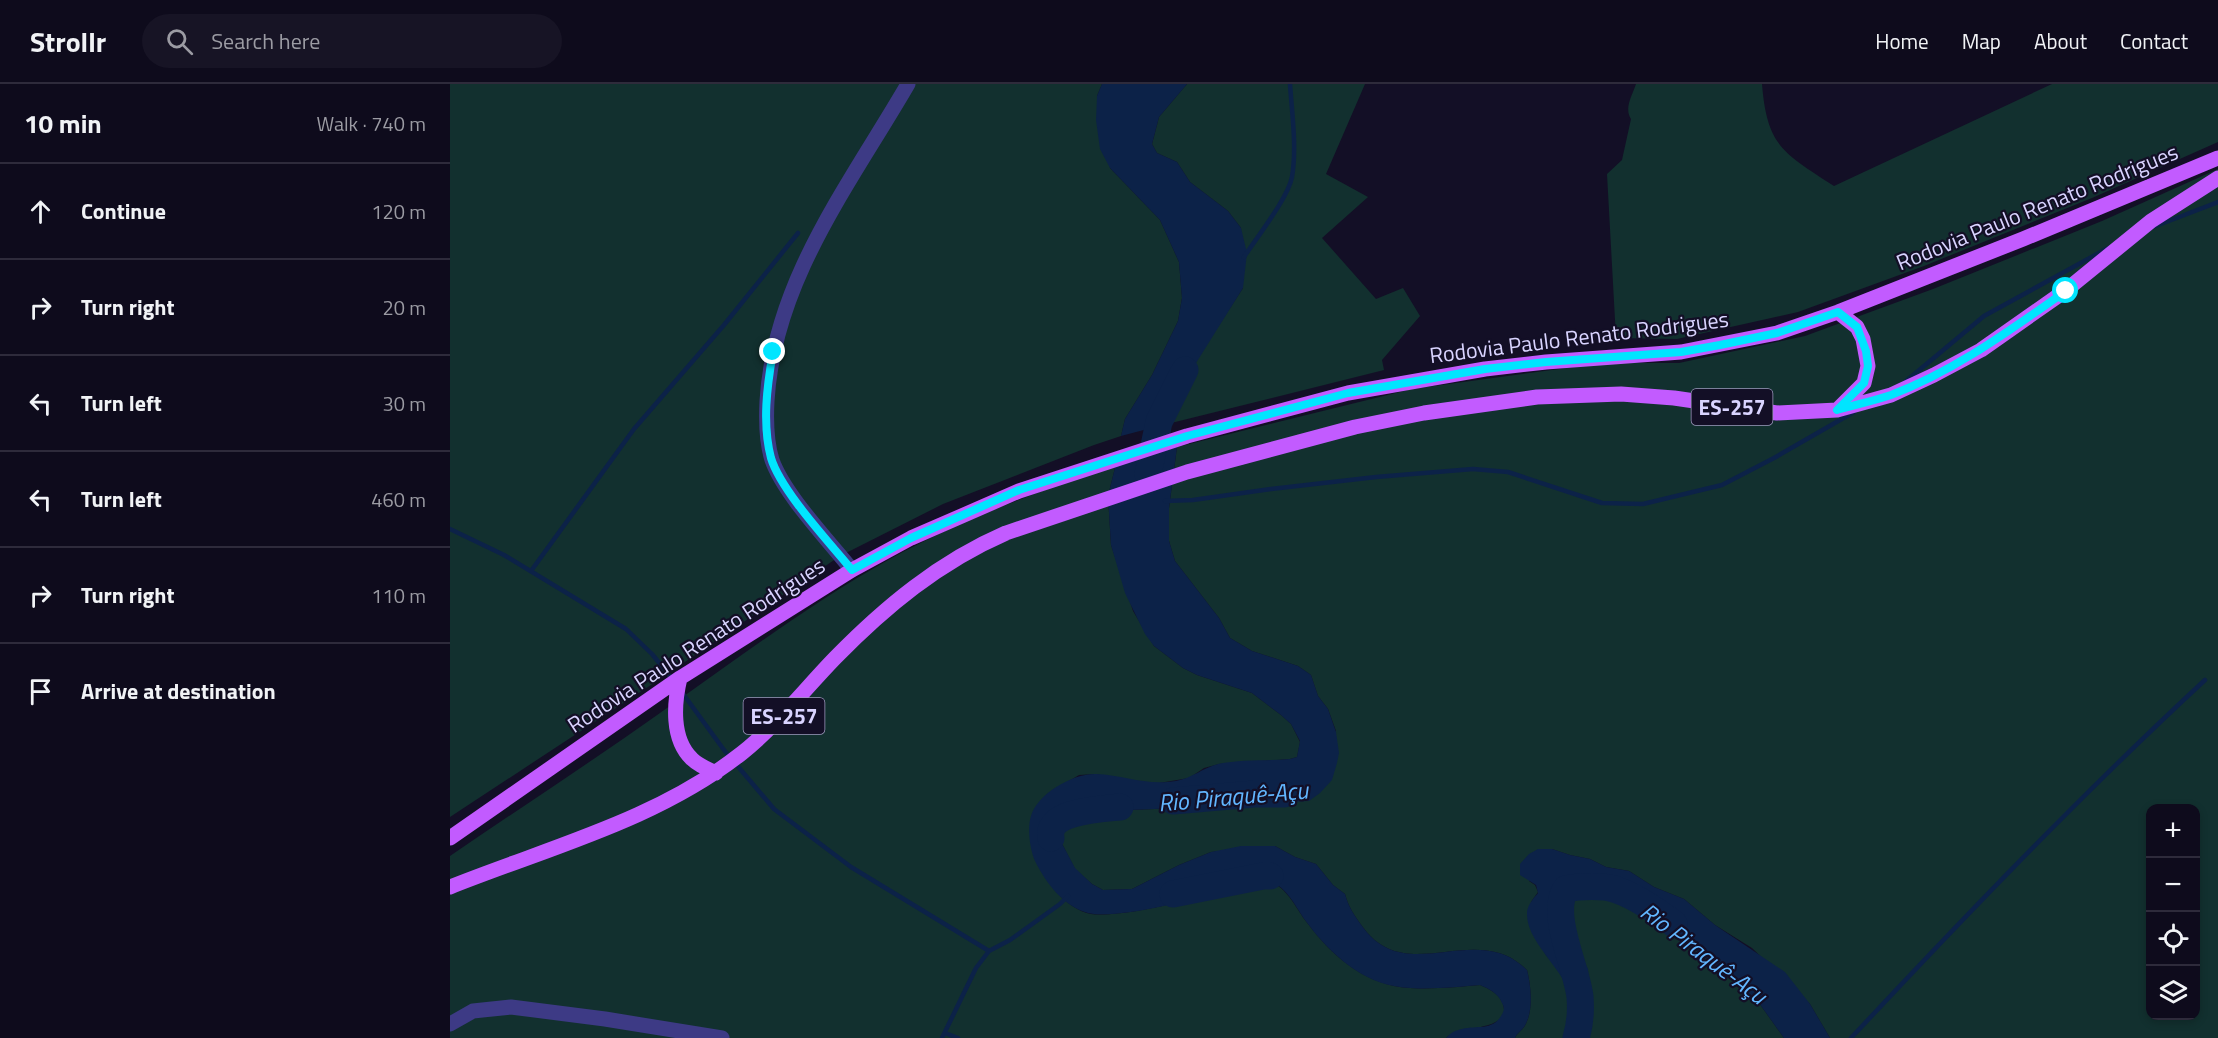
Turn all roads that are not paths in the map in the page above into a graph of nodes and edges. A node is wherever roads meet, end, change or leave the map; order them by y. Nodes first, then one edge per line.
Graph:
1 (908, 84) edge
2 (2218, 158) edge
3 (2218, 178) edge
4 (1838, 312) junction
5 (1837, 410) junction
6 (852, 570) junction
7 (680, 678) junction
8 (716, 773) junction
9 (450, 837) edge
10 (450, 887) edge
11 (450, 1024) edge
12 (722, 1038) edge

1 - 6 street
2 - 4 main road, Rodovia Paulo Renato Rodrigues
3 - 5 main road, Rodovia Paulo Renato Rodrigues / ES-257
4 - 5 main road
4 - 6 main road, Rodovia Paulo Renato Rodrigues
5 - 8 main road, Rodovia Paulo Renato Rodrigues / ES-257
6 - 7 main road, Rodovia Paulo Renato Rodrigues
7 - 8 main road
7 - 9 main road, Rodovia Paulo Renato Rodrigues
8 - 10 main road, Rodovia Paulo Renato Rodrigues / ES-257
11 - 12 street

